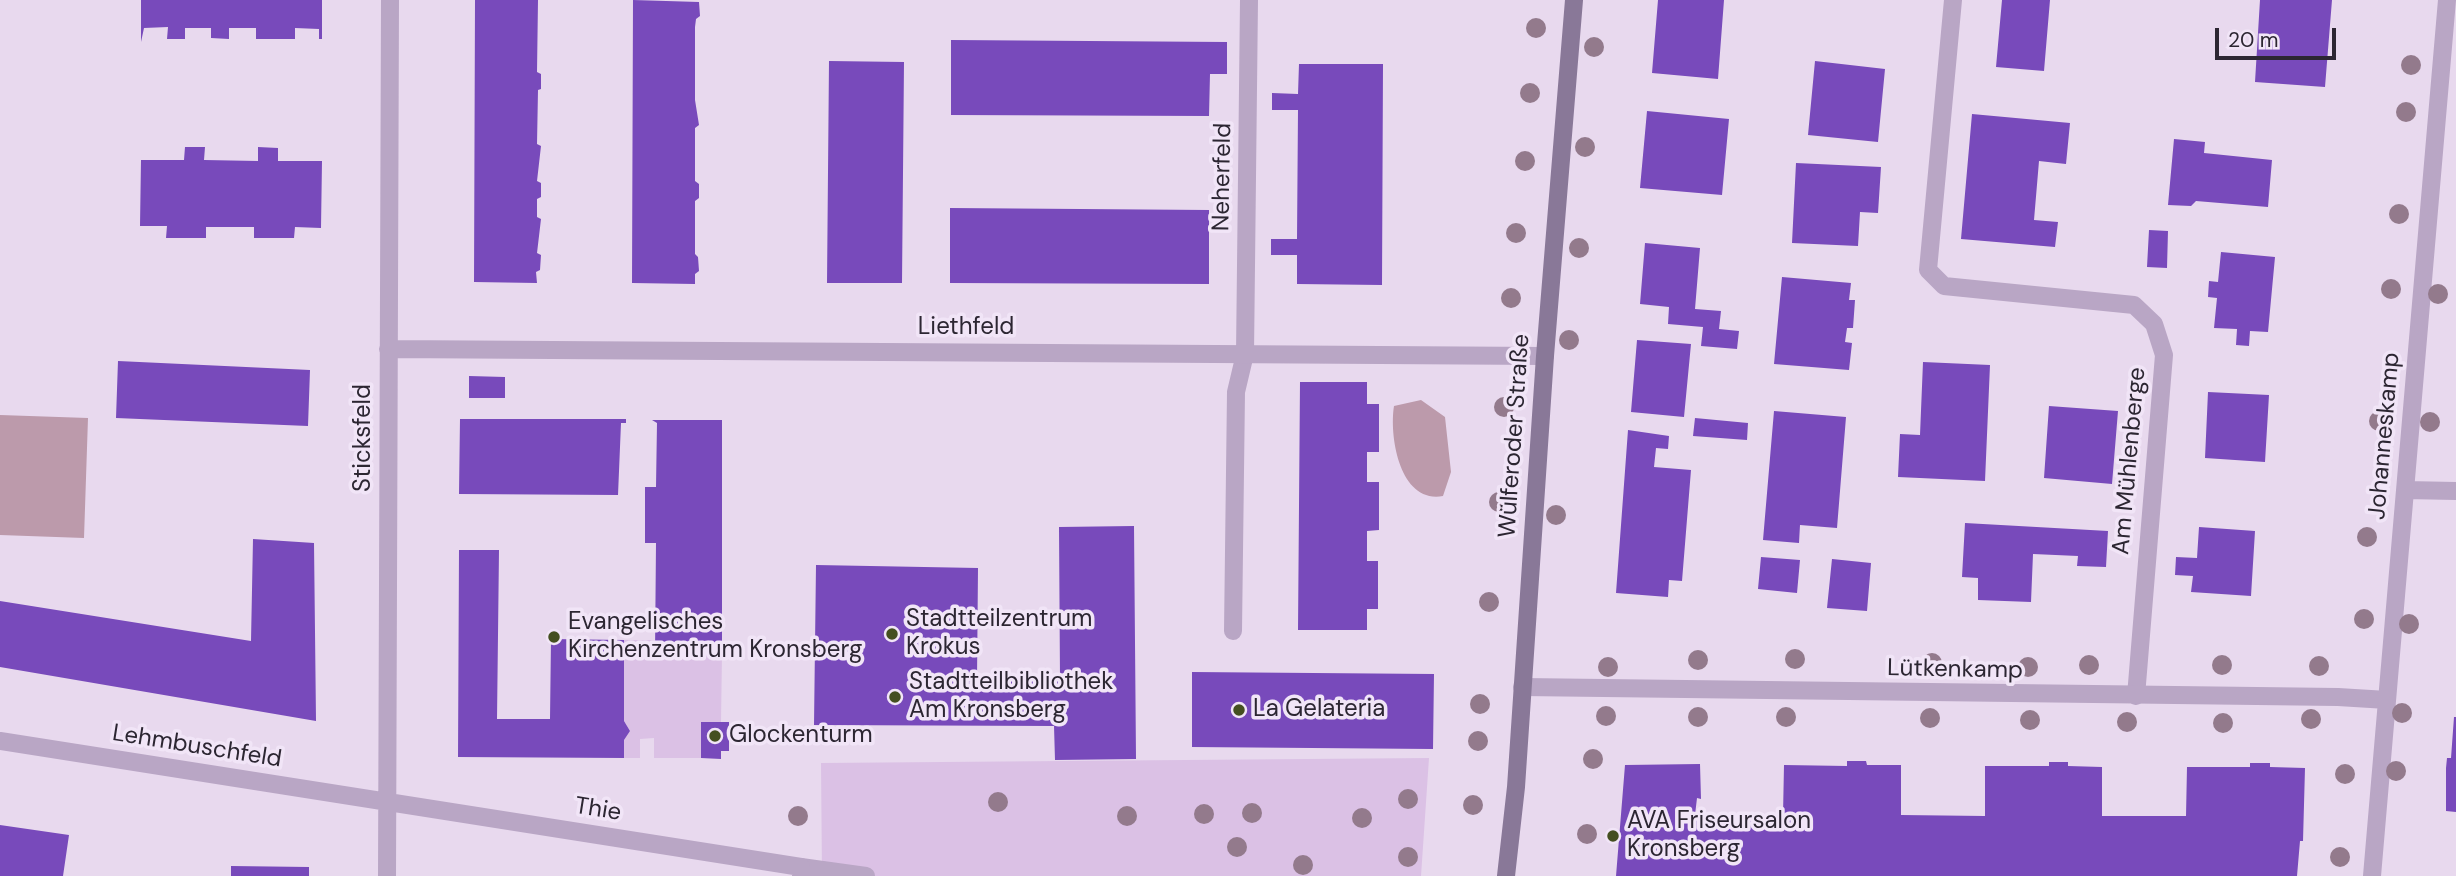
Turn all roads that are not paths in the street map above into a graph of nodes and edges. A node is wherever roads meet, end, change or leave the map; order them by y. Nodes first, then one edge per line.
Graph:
1 (390, 0) edge
2 (1249, 0) edge
3 (1574, 0) edge
4 (1953, 0) edge
5 (2447, 0) edge
6 (388, 349) junction
7 (1245, 354) junction
8 (1545, 356) junction
9 (2405, 490) junction
10 (2456, 491) edge
11 (1233, 631) dead end
12 (1522, 687) junction
13 (2136, 696) junction
14 (2387, 700) junction
15 (0, 741) edge
16 (387, 800) junction
17 (801, 872) edge
18 (387, 876) edge
19 (866, 876) edge
20 (1506, 876) edge
21 (2372, 876) edge

1 - 6 street, Sticksfeld
2 - 7 street, Neherfeld
3 - 8 main road, Wülferoder Straße
4 - 13 street, Am Mühlenberge
5 - 9 street, Johanneskamp
6 - 7 street, Liethfeld
6 - 16 street, Sticksfeld
7 - 8 street, Liethfeld
7 - 11 street, Neherfeld
8 - 12 main road, Wülferoder Straße
9 - 10 street
9 - 14 street, Johanneskamp
12 - 13 street, Lütkenkamp
12 - 20 main road, Wülferoder Straße
13 - 14 street, Lütkenkamp
14 - 21 street, Johanneskamp
15 - 16 street, Lehmbuschfeld
16 - 17 street, Thie
16 - 18 street, Sticksfeld
17 - 19 street, Thie

